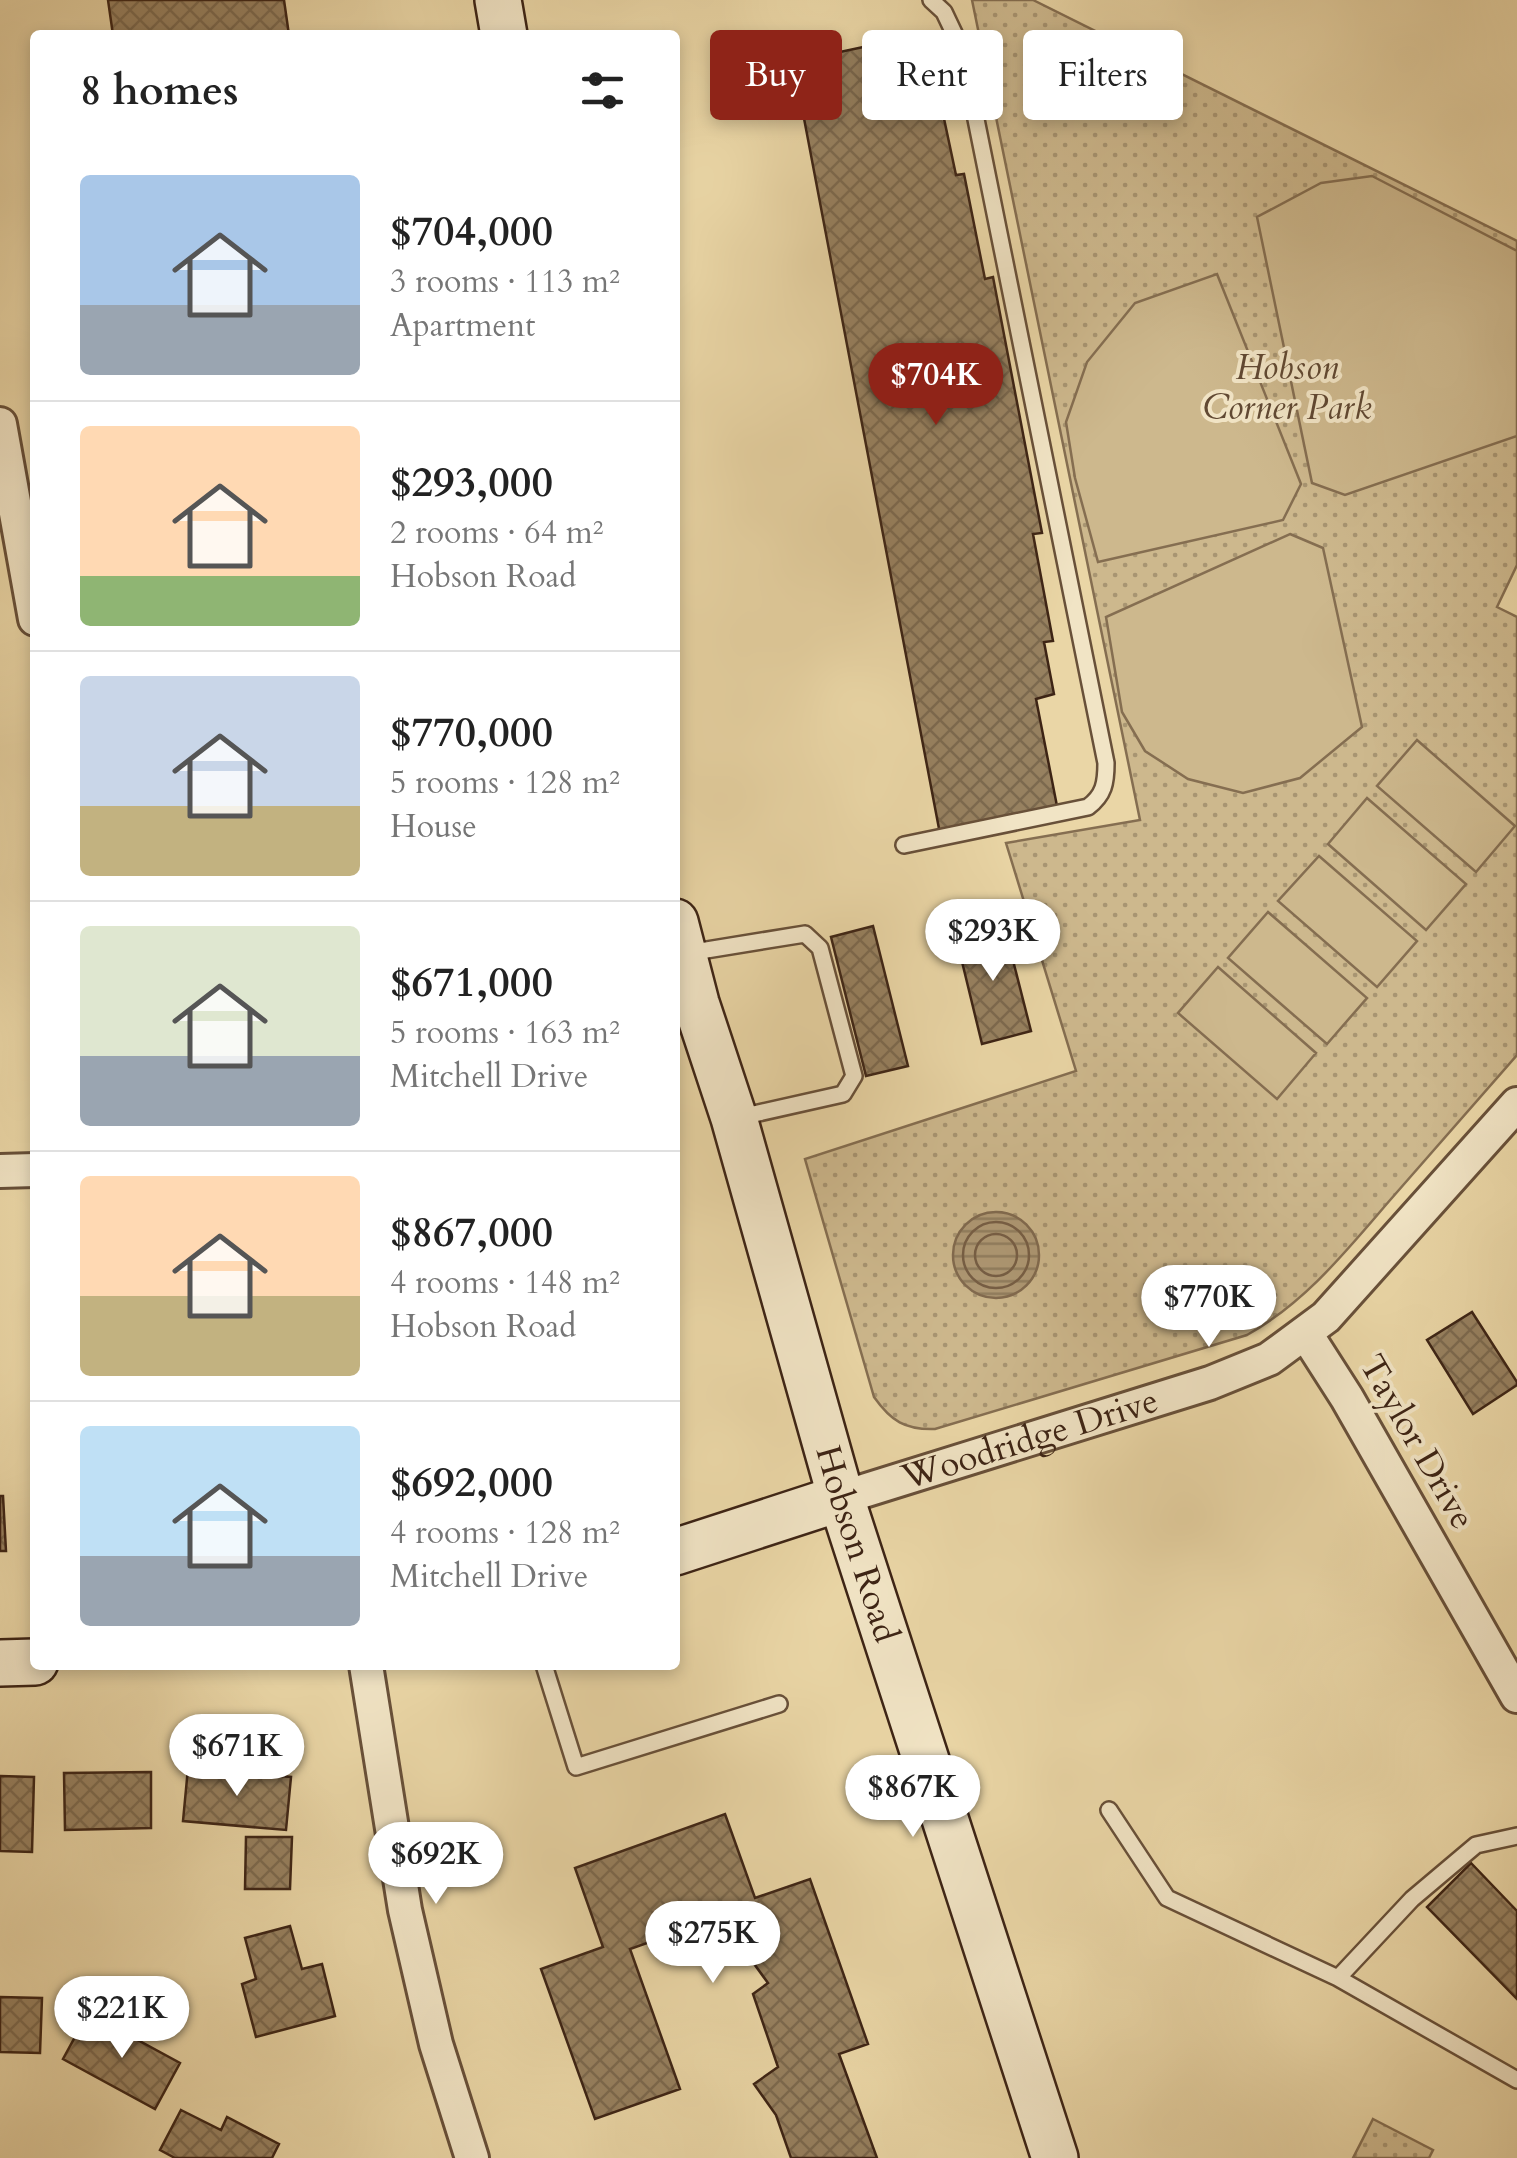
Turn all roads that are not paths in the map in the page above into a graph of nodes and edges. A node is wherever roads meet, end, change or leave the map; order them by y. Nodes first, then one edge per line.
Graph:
1 (498, 0) edge
2 (931, 0) edge
3 (503, 30) edge
4 (0, 424) edge
5 (28, 535) edge
6 (904, 845) dead end
7 (680, 938) edge
8 (1517, 1104) edge
9 (734, 1118) junction
10 (30, 1170) edge
11 (0, 1172) edge
12 (1306, 1334) junction
13 (842, 1498) junction
14 (680, 1550) edge
15 (30, 1662) edge
16 (0, 1663) edge
17 (367, 1670) edge
18 (546, 1670) edge
19 (1517, 1696) edge
20 (779, 1704) dead end
21 (1109, 1810) dead end
22 (1517, 1836) edge
23 (1338, 1978) junction
24 (1517, 2080) edge
25 (472, 2158) edge
26 (1055, 2158) edge

1 - 3 main road
2 - 6 lane
4 - 5 street
7 - 9 main road, Hobson Road
7 - 9 lane
8 - 12 street, Woodridge Drive
9 - 13 main road, Hobson Road
10 - 11 street
12 - 13 street, Woodridge Drive
12 - 19 street, Taylor Drive
13 - 14 main road, Woodridge Drive
13 - 26 main road, Hobson Road
15 - 16 main road
17 - 25 street
18 - 20 lane
21 - 23 lane
22 - 23 lane
23 - 24 lane

